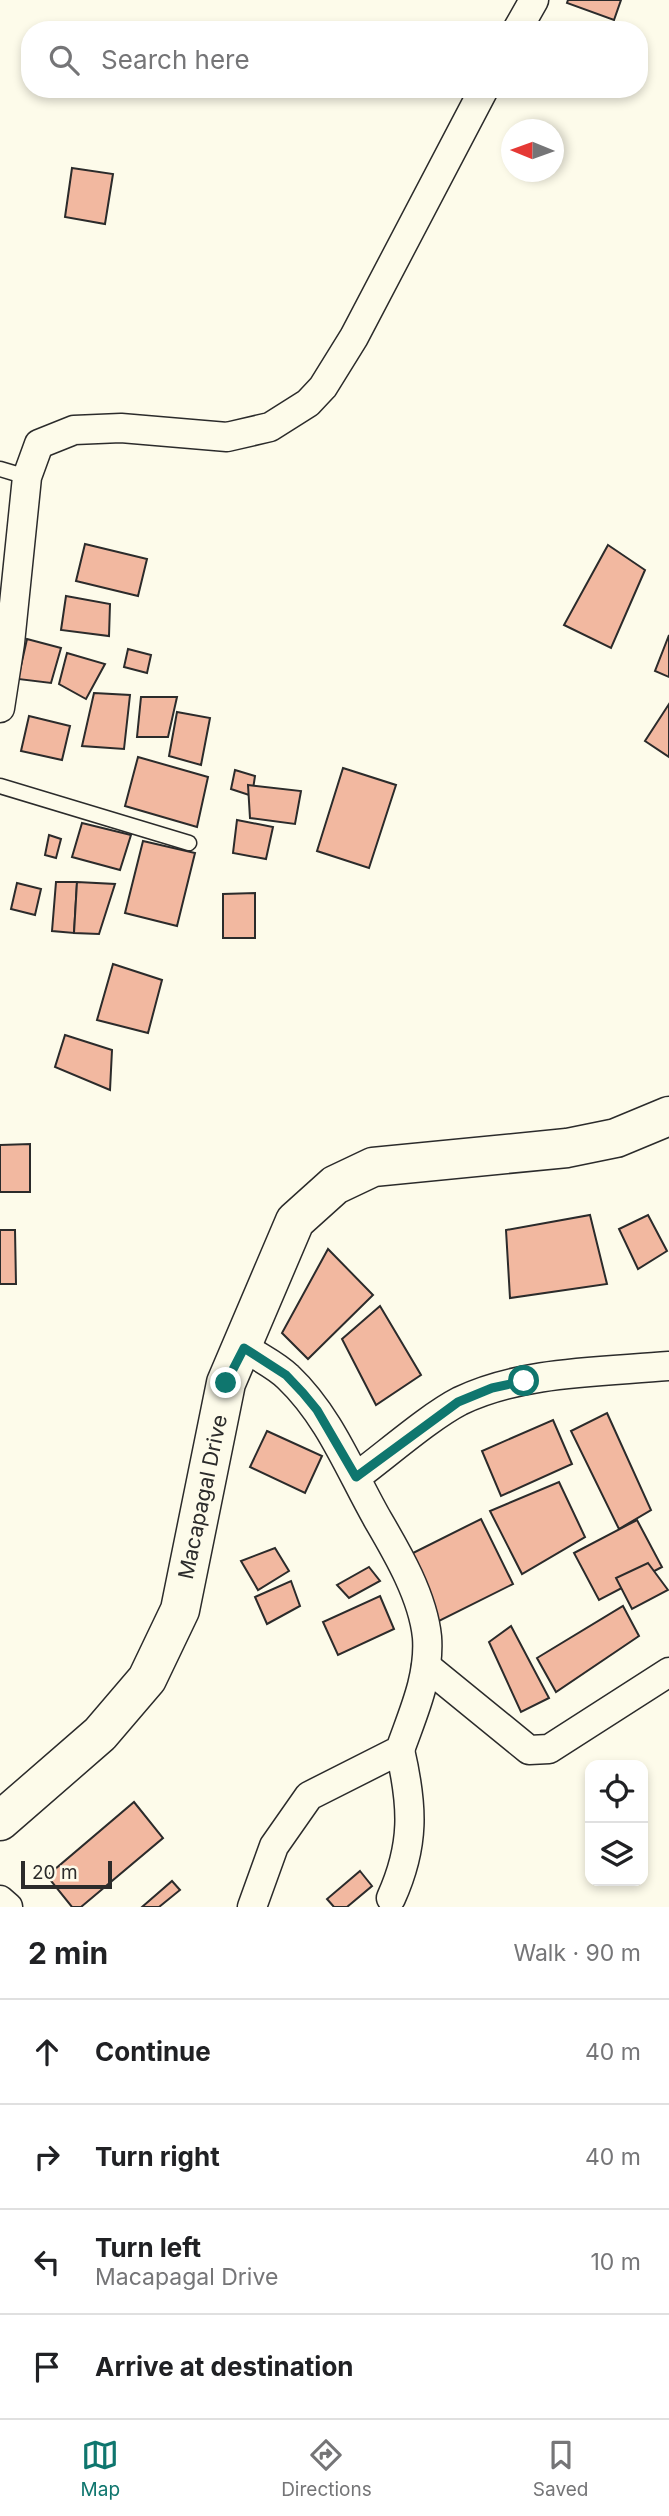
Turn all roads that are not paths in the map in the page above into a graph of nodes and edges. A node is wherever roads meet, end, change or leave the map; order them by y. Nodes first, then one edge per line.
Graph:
1 (534, 0) edge
2 (522, 21) edge
3 (479, 98) edge
4 (0, 469) edge
5 (27, 477) junction
6 (0, 708) edge
7 (0, 786) edge
8 (189, 843) dead end
9 (669, 1116) edge
10 (244, 1348) junction
11 (669, 1366) edge
12 (356, 1477) junction
13 (426, 1666) junction
14 (669, 1672) edge
15 (400, 1750) junction
16 (0, 1821) edge
17 (391, 1898) dead end
18 (0, 1900) edge
19 (8, 1907) edge
20 (252, 1907) edge

1 - 2 street
3 - 5 street
4 - 5 lane
5 - 6 street
7 - 8 lane
9 - 10 main road, Macapagal Drive
10 - 12 street
10 - 16 main road, Macapagal Drive
11 - 12 street
12 - 13 street
13 - 14 street
13 - 15 street
15 - 17 street
15 - 20 street
18 - 19 street

